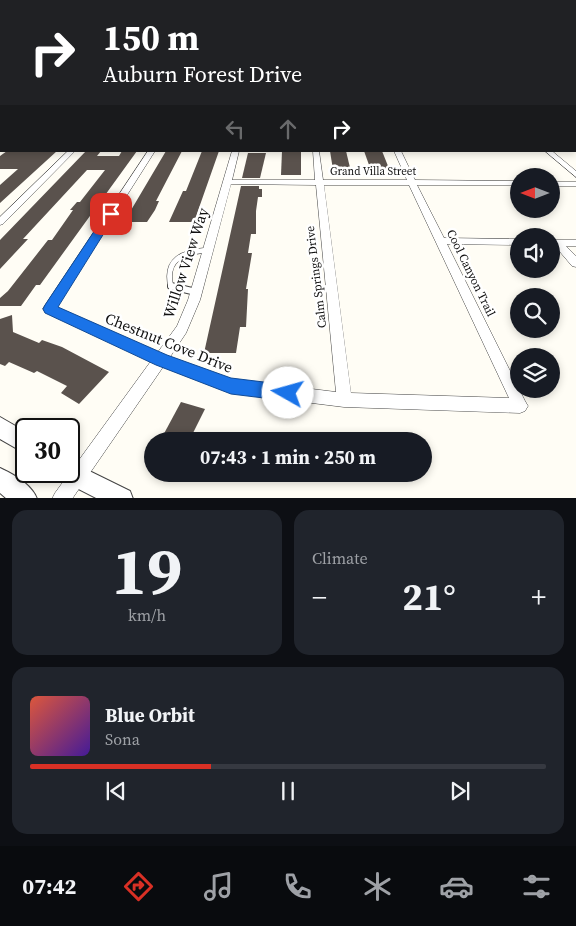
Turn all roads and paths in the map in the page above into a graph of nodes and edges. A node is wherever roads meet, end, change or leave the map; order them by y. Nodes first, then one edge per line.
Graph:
1 (71, 152) edge
2 (151, 152) edge
3 (236, 152) edge
4 (316, 152) edge
5 (397, 152) edge
6 (549, 152) edge
7 (576, 174) edge
8 (228, 182) junction
9 (319, 182) junction
10 (412, 183) junction
11 (510, 183) edge
12 (560, 184) edge
13 (576, 184) edge
14 (0, 222) edge
15 (440, 241) junction
16 (510, 242) edge
17 (560, 243) edge
18 (576, 243) edge
19 (560, 248) edge
20 (209, 250) junction
21 (576, 263) edge
22 (197, 292) junction
23 (162, 360) junction
24 (344, 400) junction
25 (520, 406) joint
26 (0, 427) edge
27 (15, 437) edge
28 (80, 464) edge
29 (80, 478) edge
30 (0, 479) edge
31 (68, 483) edge
32 (26, 498) edge
33 (61, 498) edge
34 (122, 498) edge

1 - 14 street
2 - 23 street, Chestnut Cove Drive
3 - 8 street, Willow View Way
4 - 9 street, Calm Springs Drive
5 - 10 street, Cool Canyon Trail
6 - 7 street
8 - 9 street, Grand Villa Street
8 - 20 street, Willow View Way
9 - 10 street, Grand Villa Street
9 - 24 street, Calm Springs Drive
10 - 11 street, Grand Villa Street
10 - 15 street, Cool Canyon Trail
12 - 13 street
15 - 16 street
15 - 25 street, Cool Canyon Trail
17 - 18 street
19 - 21 street
20 - 22 street, Willow View Way
20 - 22 lane
22 - 23 street, Willow View Way
23 - 24 street, Chestnut Cove Drive
23 - 28 street, Willow View Way
24 - 25 street, Chestnut Cove Drive
26 - 27 street
29 - 34 street
30 - 32 street
31 - 33 street, Willow View Way

